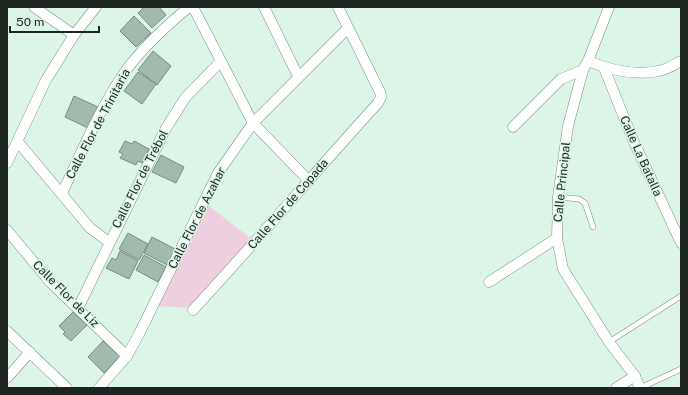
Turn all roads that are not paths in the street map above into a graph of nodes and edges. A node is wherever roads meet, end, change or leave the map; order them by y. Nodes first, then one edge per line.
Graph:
1 (34, 7) edge
2 (96, 7) edge
3 (189, 7) edge
4 (193, 7) edge
5 (264, 7) edge
6 (338, 7) edge
7 (609, 7) edge
8 (348, 28) junction
9 (74, 35) junction
10 (681, 61) edge
11 (220, 62) junction
12 (586, 66) junction
13 (604, 68) junction
14 (298, 76) junction
15 (253, 124) junction
16 (513, 127) dead end
17 (18, 142) junction
18 (7, 163) edge
19 (308, 180) junction
20 (62, 193) junction
21 (558, 198) junction
22 (593, 227) dead end
23 (7, 230) edge
24 (557, 238) junction
25 (109, 242) junction
26 (681, 243) edge
27 (489, 282) dead end
28 (681, 296) edge
29 (78, 308) junction
30 (193, 310) dead end
31 (7, 331) edge
32 (610, 342) junction
33 (30, 352) junction
34 (127, 356) junction
35 (681, 369) edge
36 (635, 376) junction
37 (7, 378) edge
38 (67, 388) edge
39 (99, 388) edge
40 (616, 388) edge
41 (640, 388) edge

1 - 9 street
2 - 9 street
3 - 20 street, Calle Flor de Trinitaria
4 - 11 street
5 - 14 street
6 - 8 street
7 - 12 street, Calle Principal
8 - 14 street, Calle Flor de Azahar
8 - 19 street, Calle Flor de Copada
9 - 17 street
10 - 13 street
11 - 15 street
11 - 25 street, Calle Flor de Trébol
12 - 13 street
12 - 16 street
12 - 21 street, Calle Principal
13 - 26 street, Calle La Batalla
14 - 15 street, Calle Flor de Azahar
15 - 19 street
15 - 34 street, Calle Flor de Azahar
17 - 18 street
17 - 20 street
19 - 30 street, Calle Flor de Copada
20 - 25 street
21 - 22 lane
21 - 24 street, Calle Principal
23 - 29 street, Calle Flor de Liz
24 - 27 street
24 - 32 street, Calle Principal
25 - 29 street, Calle Flor de Trébol
28 - 32 lane
29 - 34 street, Calle Flor de Liz
31 - 33 street
32 - 36 street, Calle Principal
33 - 37 street
33 - 38 street
34 - 39 street, Calle Flor de Azahar
35 - 41 lane
36 - 40 street
36 - 41 street, Calle Principal

